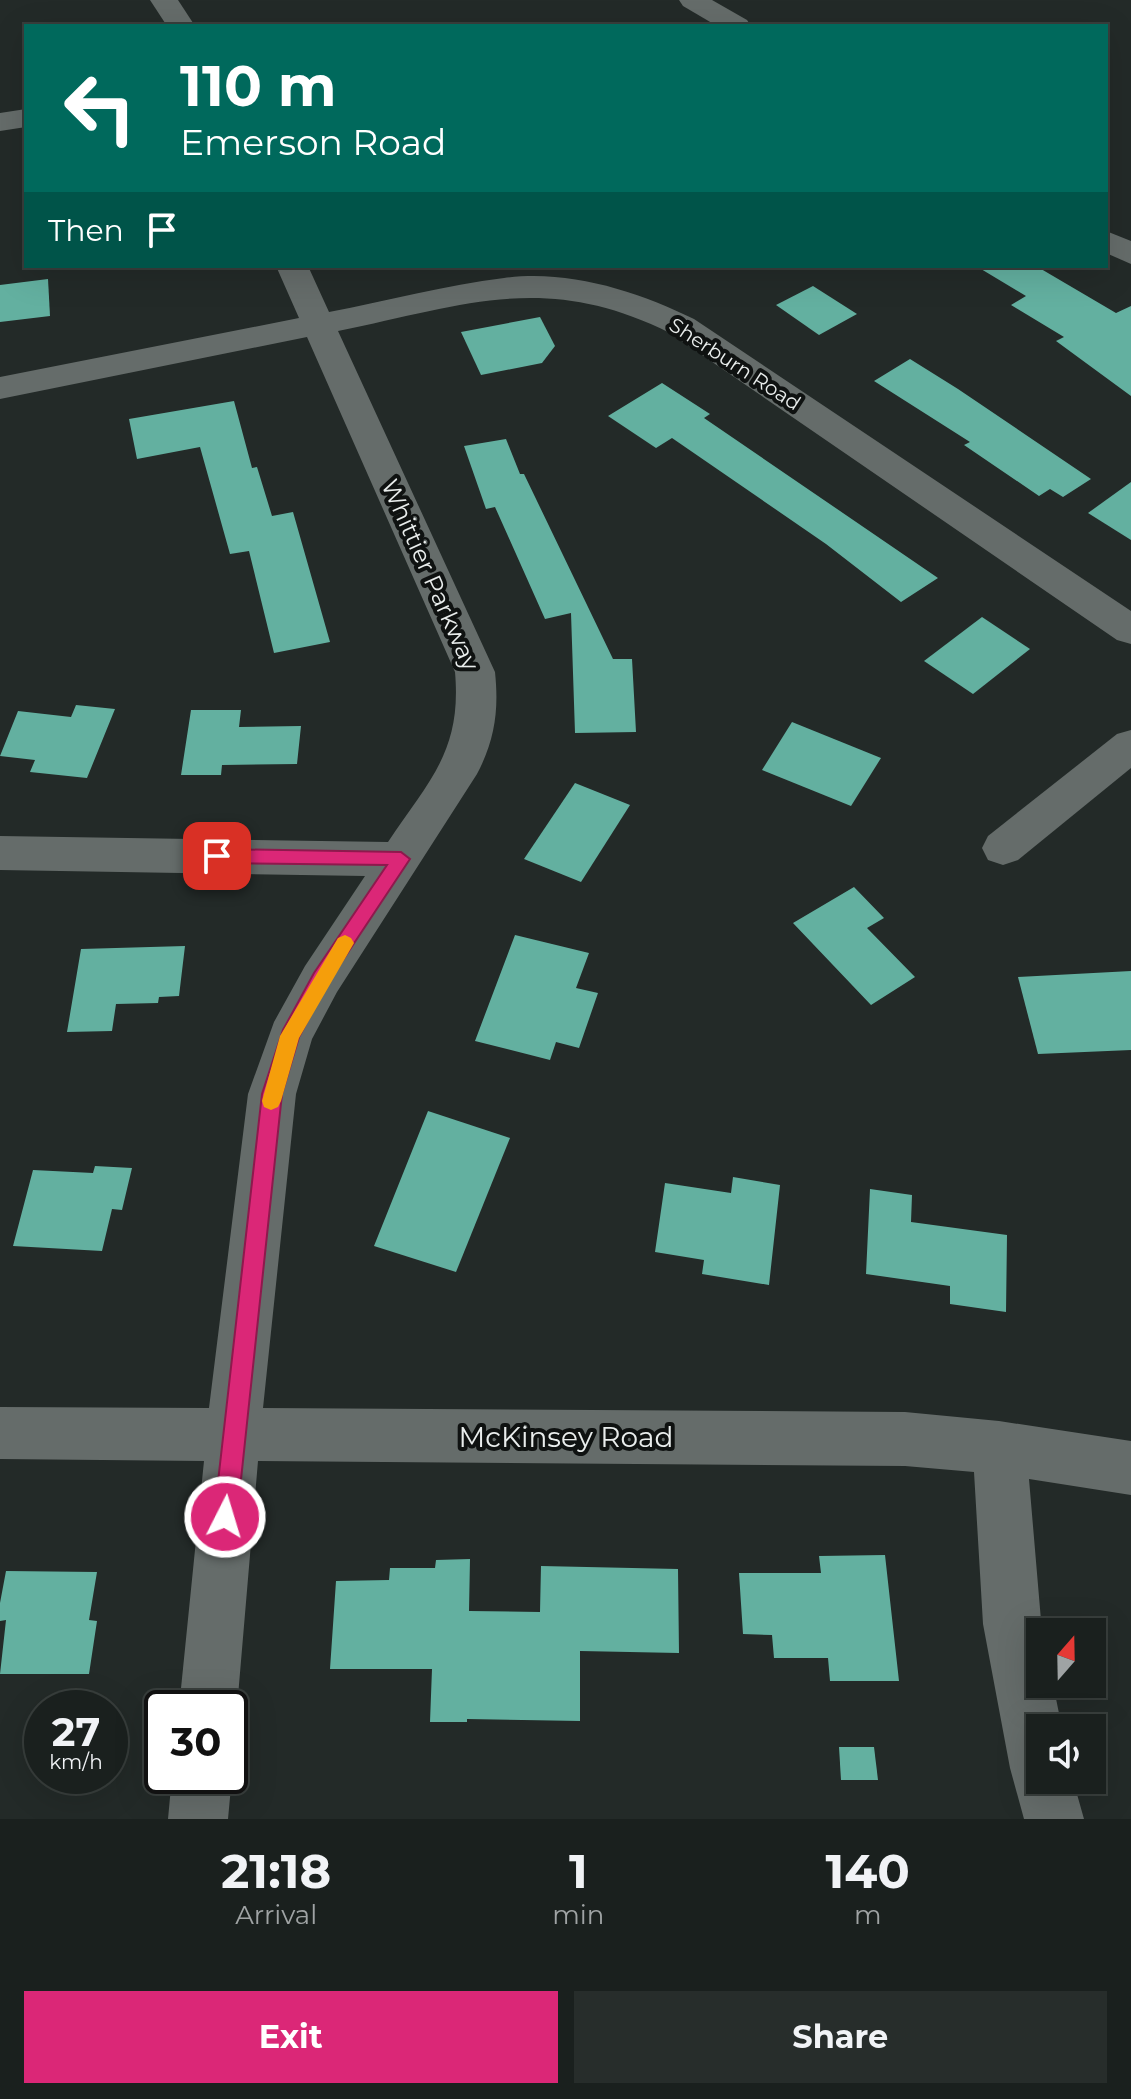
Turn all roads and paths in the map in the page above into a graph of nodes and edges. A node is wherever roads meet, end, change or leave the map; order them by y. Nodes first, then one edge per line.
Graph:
1 (164, 0) edge
2 (693, 0) edge
3 (180, 24) edge
4 (734, 24) edge
5 (24, 118) edge
6 (0, 122) edge
7 (1108, 241) edge
8 (1131, 254) edge
9 (293, 268) edge
10 (319, 326) junction
11 (0, 388) edge
12 (1131, 630) edge
13 (1131, 745) edge
14 (1003, 848) dead end
15 (0, 853) edge
16 (401, 859) junction
17 (0, 1433) edge
18 (233, 1435) junction
19 (999, 1448) junction
20 (1131, 1468) edge
21 (210, 1690) edge
22 (1030, 1714) edge
23 (200, 1794) edge
24 (1047, 1794) edge
25 (198, 1819) edge
26 (1054, 1819) edge

1 - 3 street
2 - 4 street
5 - 6 street
7 - 8 street
9 - 10 street, Whittier Parkway
10 - 11 street, Sherburn Road
10 - 12 street, Sherburn Road
10 - 16 street, Whittier Parkway
13 - 14 street
15 - 16 street
16 - 18 street, Whittier Parkway
17 - 18 street, McKinsey Road
18 - 19 street, McKinsey Road
18 - 21 street, Whittier Parkway
19 - 20 street, McKinsey Road
19 - 22 street
23 - 25 street
24 - 26 street

